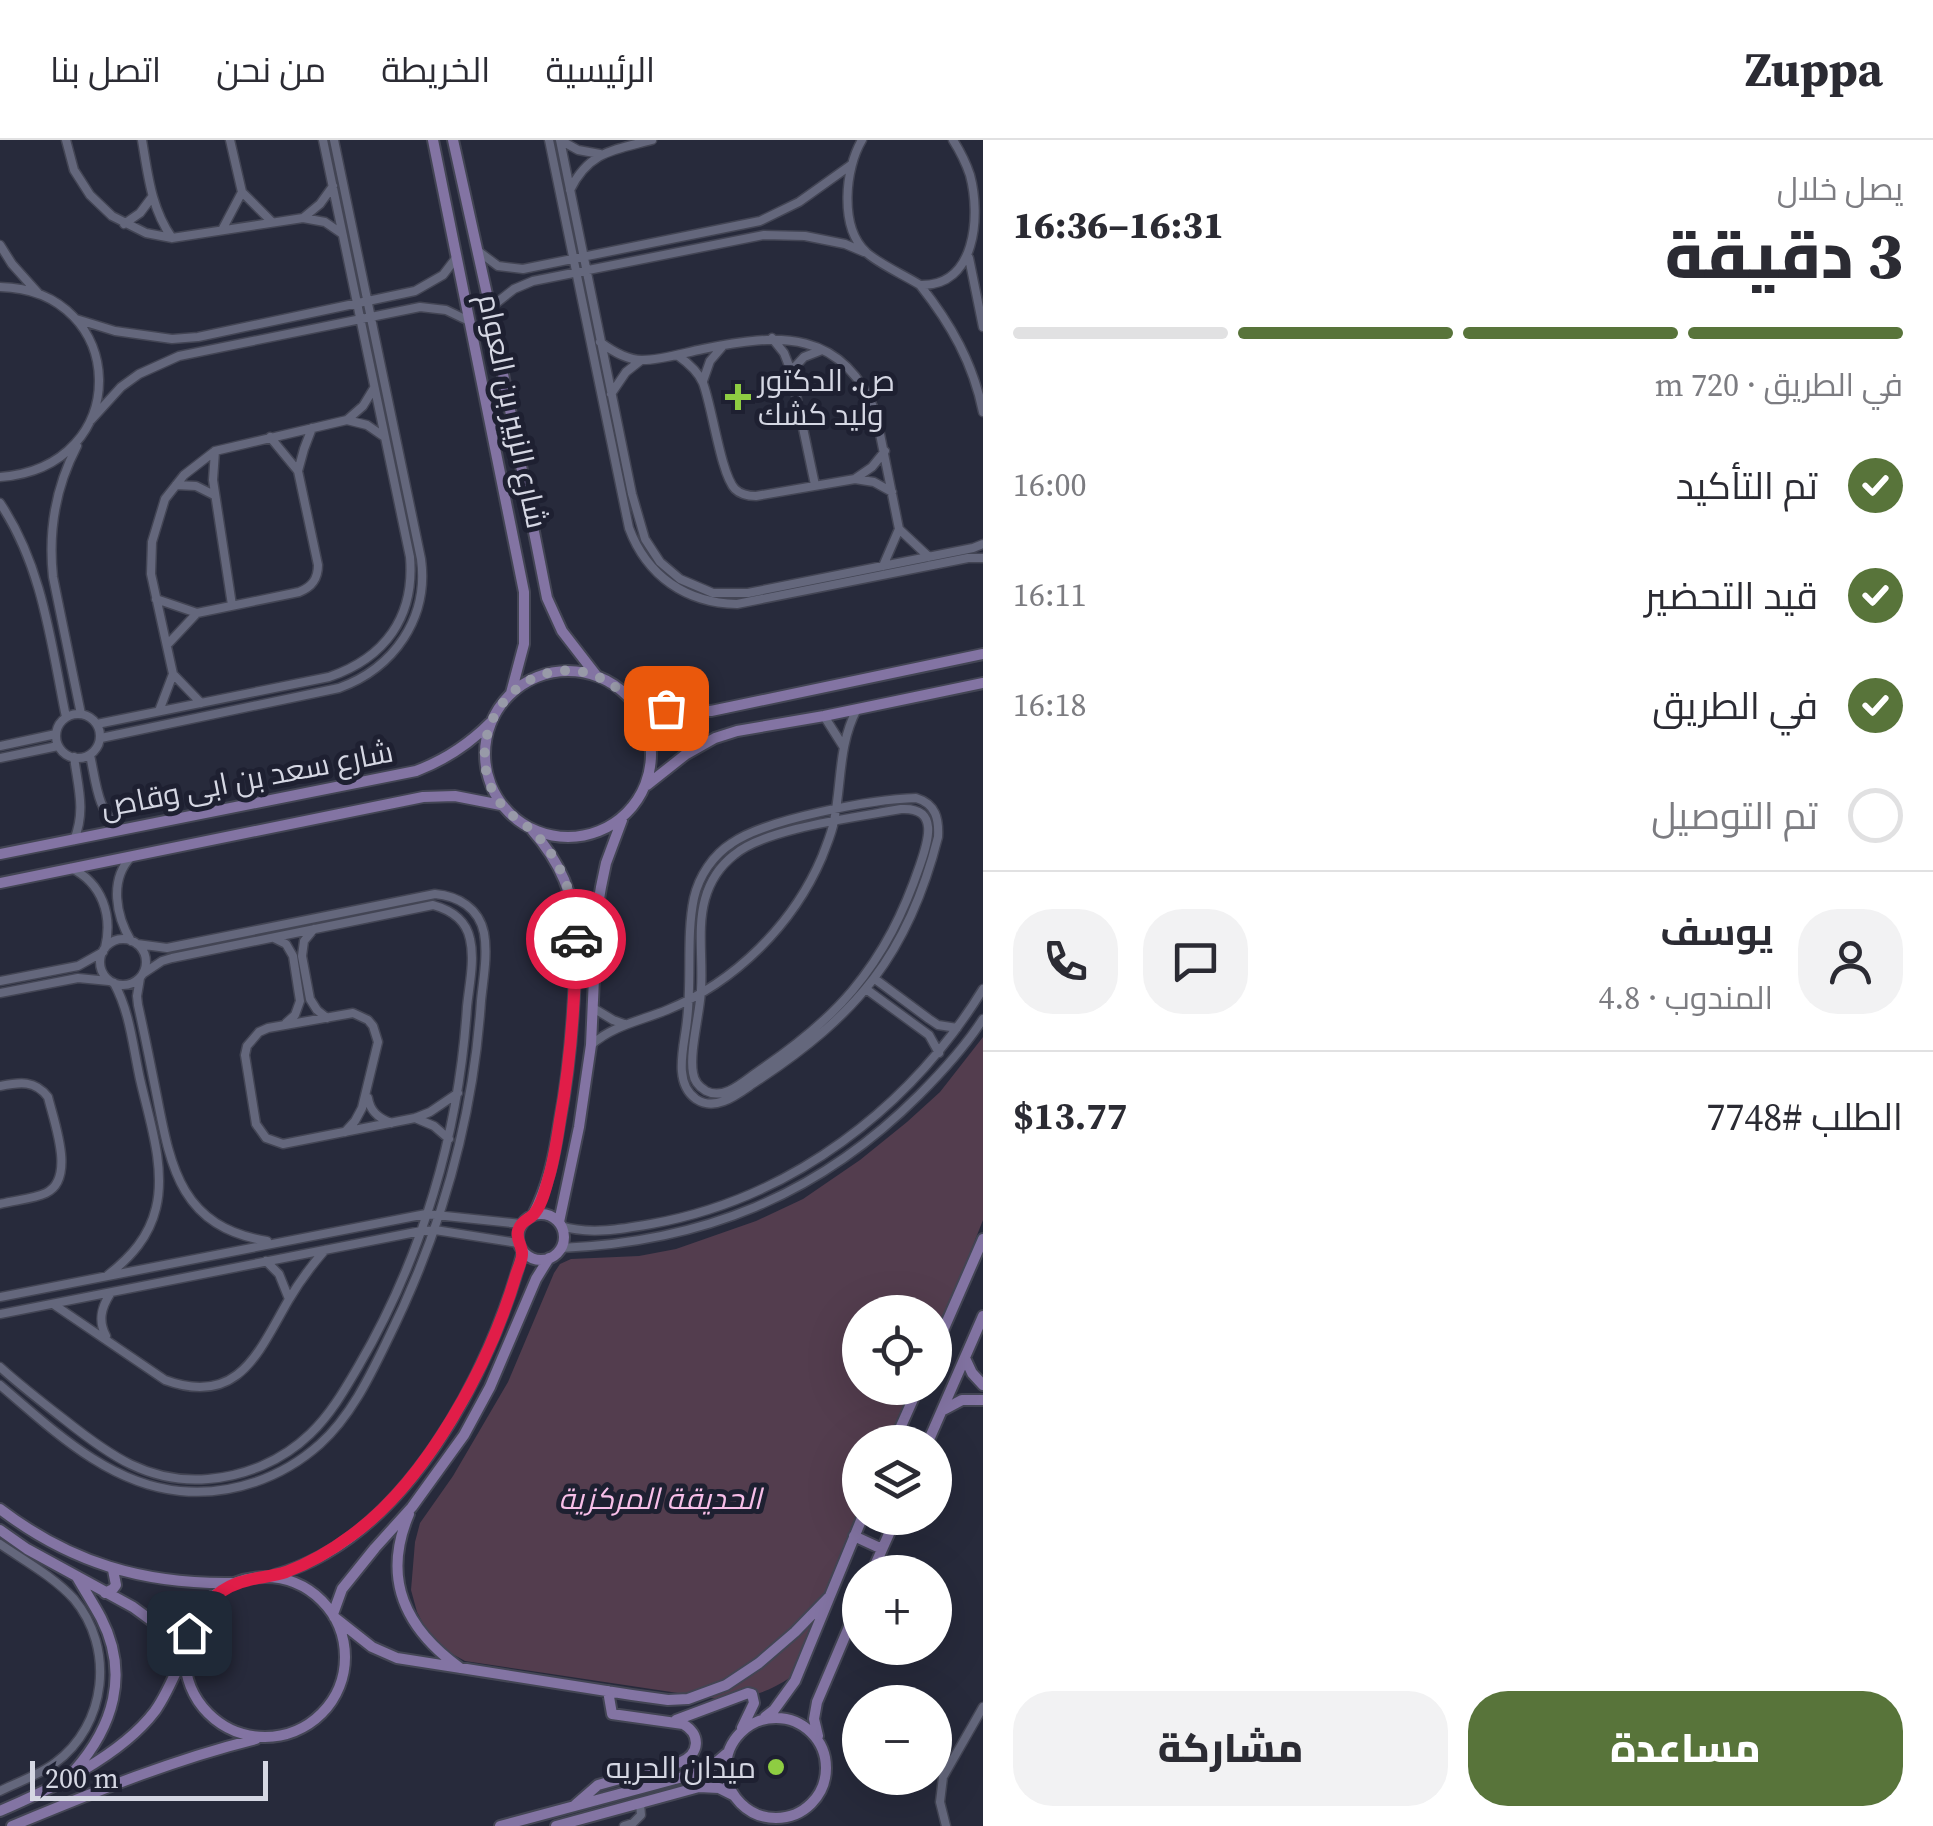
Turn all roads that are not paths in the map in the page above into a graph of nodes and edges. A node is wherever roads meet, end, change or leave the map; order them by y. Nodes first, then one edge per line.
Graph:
1 (66, 140) edge
2 (142, 140) edge
3 (230, 140) edge
4 (324, 140) edge
5 (334, 140) edge
6 (433, 140) edge
7 (453, 140) edge
8 (549, 140) edge
9 (560, 140) edge
10 (652, 140) edge
11 (862, 140) edge
12 (953, 140) edge
13 (632, 143) edge
14 (600, 154) junction
15 (851, 166) junction
16 (333, 186) junction
17 (570, 190) junction
18 (242, 192) junction
19 (152, 197) junction
20 (303, 218) junction
21 (272, 222) junction
22 (124, 224) junction
23 (222, 230) junction
24 (343, 235) junction
25 (172, 238) junction
26 (0, 245) edge
27 (478, 252) junction
28 (864, 252) junction
29 (968, 256) junction
30 (456, 258) junction
31 (578, 258) junction
32 (581, 272) junction
33 (920, 284) junction
34 (0, 286) edge
35 (38, 292) junction
36 (362, 302) junction
37 (490, 308) junction
38 (365, 317) junction
39 (76, 320) junction
40 (469, 321) junction
41 (983, 327) edge
42 (772, 338) junction
43 (600, 342) junction
44 (724, 344) junction
45 (822, 350) junction
46 (677, 355) junction
47 (640, 360) junction
48 (792, 371) junction
49 (703, 382) junction
50 (374, 388) junction
51 (611, 394) junction
52 (507, 401) junction
53 (486, 405) junction
54 (983, 412) edge
55 (91, 420) junction
56 (347, 420) junction
57 (312, 428) junction
58 (270, 437) junction
59 (81, 438) junction
60 (384, 438) junction
61 (216, 451) junction
62 (885, 451) junction
63 (298, 472) junction
64 (0, 477) edge
65 (854, 479) junction
66 (176, 485) junction
67 (814, 486) junction
68 (892, 492) junction
69 (214, 495) junction
70 (0, 503) edge
71 (899, 529) junction
72 (983, 544) edge
73 (929, 557) junction
74 (983, 558) edge
75 (883, 566) junction
76 (848, 578) junction
77 (156, 598) junction
78 (232, 605) junction
79 (197, 613) junction
80 (167, 644) junction
81 (983, 654) edge
82 (174, 674) junction
83 (596, 675) junction
84 (983, 682) edge
85 (511, 693) junction
86 (628, 696) junction
87 (201, 703) junction
88 (857, 709) junction
89 (160, 711) junction
90 (82, 714) junction
91 (824, 716) junction
92 (66, 717) junction
93 (490, 722) junction
94 (97, 724) junction
95 (56, 734) junction
96 (101, 738) junction
97 (0, 746) edge
98 (58, 746) junction
99 (843, 746) junction
100 (90, 754) junction
101 (0, 758) edge
102 (74, 758) junction
103 (646, 786) junction
104 (502, 805) junction
105 (836, 810) junction
106 (623, 817) junction
107 (834, 822) junction
108 (531, 829) junction
109 (122, 830) junction
110 (74, 840) junction
111 (0, 854) edge
112 (134, 855) junction
113 (71, 868) junction
114 (921, 880) junction
115 (0, 883) edge
116 (371, 913) junction
117 (314, 930) junction
118 (274, 938) junction
119 (134, 942) junction
120 (104, 950) junction
121 (142, 976) junction
122 (301, 977) junction
123 (875, 979) junction
124 (0, 982) edge
125 (112, 982) junction
126 (983, 988) edge
127 (866, 989) junction
128 (701, 992) junction
129 (0, 993) edge
130 (690, 999) junction
131 (592, 1008) junction
132 (327, 1018) junction
133 (983, 1020) edge
134 (624, 1024) junction
135 (284, 1026) junction
136 (958, 1028) junction
137 (591, 1044) junction
138 (798, 1049) junction
139 (940, 1053) junction
140 (0, 1086) edge
141 (367, 1093) junction
142 (458, 1094) junction
143 (415, 1118) junction
144 (391, 1123) junction
145 (345, 1132) junction
146 (448, 1139) junction
147 (0, 1204) edge
148 (426, 1214) junction
149 (441, 1214) junction
150 (533, 1215) junction
151 (521, 1224) junction
152 (560, 1224) junction
153 (421, 1230) junction
154 (435, 1230) junction
155 (983, 1239) edge
156 (276, 1242) junction
157 (520, 1247) junction
158 (561, 1248) junction
159 (325, 1250) junction
160 (550, 1258) junction
161 (266, 1261) junction
162 (152, 1267) junction
163 (106, 1276) junction
164 (154, 1284) junction
165 (112, 1292) junction
166 (0, 1297) edge
167 (289, 1299) junction
168 (53, 1304) junction
169 (952, 1310) edge
170 (0, 1314) edge
171 (983, 1316) edge
172 (108, 1340) junction
173 (965, 1358) junction
174 (0, 1368) edge
175 (983, 1385) edge
176 (0, 1386) edge
177 (983, 1400) edge
178 (941, 1414) junction
179 (936, 1425) edge
180 (94, 1443) junction
181 (297, 1446) junction
182 (86, 1454) junction
183 (306, 1456) junction
184 (412, 1507) junction
185 (0, 1509) edge
186 (0, 1530) edge
187 (889, 1535) edge
188 (854, 1536) joint
189 (0, 1544) edge
190 (882, 1550) junction
191 (880, 1555) edge
192 (113, 1570) junction
193 (78, 1578) junction
194 (267, 1578) junction
195 (237, 1583) junction
196 (104, 1593) junction
197 (830, 1596) junction
198 (333, 1616) junction
199 (842, 1643) edge
200 (186, 1648) junction
201 (461, 1668) junction
202 (608, 1691) junction
203 (983, 1707) edge
204 (760, 1720) junction
205 (671, 1722) junction
206 (740, 1733) junction
207 (263, 1737) junction
208 (820, 1742) junction
209 (727, 1754) junction
210 (64, 1782) junction
211 (688, 1783) junction
212 (0, 1791) edge
213 (736, 1798) junction
214 (640, 1804) junction
215 (810, 1804) junction
216 (575, 1805) junction
217 (0, 1811) edge
218 (758, 1815) junction
219 (12, 1826) edge
220 (500, 1826) edge
221 (556, 1826) edge
222 (624, 1826) edge
223 (770, 1826) edge
224 (803, 1826) edge
225 (946, 1826) edge

1 - 22 street
2 - 19 street
3 - 18 street
4 - 16 street
5 - 36 street
6 - 30 street, شارع الزبير بن العوام
7 - 27 street, شارع الزبير بن العوام
8 - 31 street
9 - 14 street
9 - 17 street
10 - 13 street
11 - 15 street
12 - 29 street
13 - 14 street
14 - 17 street
15 - 28 street
15 - 31 street
16 - 20 street
16 - 24 street
17 - 31 street
18 - 21 street
18 - 23 street
19 - 22 street
19 - 25 street
20 - 21 street
20 - 24 street
21 - 23 street
22 - 25 street
23 - 25 street
24 - 36 street
26 - 35 street
27 - 31 street
27 - 37 street, شارع الزبير بن العوام
28 - 32 street
28 - 33 street
29 - 33 street
29 - 41 street
30 - 36 street
30 - 40 street, شارع الزبير بن العوام
31 - 32 street
32 - 37 street
32 - 43 street
32 - 76 street
33 - 54 street
34 - 35 street
35 - 39 street
36 - 38 street
36 - 39 street
37 - 52 street, شارع الزبير بن العوام
38 - 40 street
38 - 50 street
38 - 55 street
38 - 96 street
39 - 55 street
40 - 53 street, شارع الزبير بن العوام
42 - 44 street
42 - 45 street
42 - 48 street
43 - 47 street
43 - 51 street
44 - 46 street
44 - 49 street
45 - 48 street
45 - 62 street
46 - 47 street
46 - 49 street
47 - 51 street
48 - 67 street
49 - 67 street
50 - 56 street
50 - 60 street
51 - 76 street
52 - 53 street
52 - 83 street, شارع الزبير بن العوام
53 - 85 street, شارع الزبير بن العوام
55 - 59 street
56 - 57 street
56 - 60 street
57 - 58 street
57 - 63 street
58 - 61 street
58 - 63 street
59 - 64 street
59 - 90 street
60 - 87 street
61 - 66 street
61 - 69 street
62 - 65 street
62 - 68 street
63 - 78 street
65 - 67 street
65 - 68 street
66 - 69 street
66 - 77 street
68 - 71 street
69 - 78 street
70 - 92 street
71 - 73 street
71 - 75 street
72 - 73 street
73 - 75 street
74 - 76 street
75 - 76 street
77 - 79 street
77 - 80 street
78 - 79 street
79 - 80 street
80 - 82 street
81 - 86 street
82 - 87 street
82 - 89 street
83 - 85 street
83 - 86 street
84 - 88 street
85 - 93 street
86 - 103 street
87 - 89 street
88 - 91 street
88 - 99 street
89 - 94 street
90 - 92 street
90 - 94 street
91 - 99 street
91 - 103 street
92 - 95 street
93 - 104 street
93 - 109 street, شارع سعد بن ابى وقاص
94 - 96 street
95 - 97 street
95 - 98 street
96 - 100 street
98 - 101 street
98 - 102 street
99 - 105 street
100 - 102 street
100 - 109 street
102 - 110 street
103 - 106 street
104 - 108 street
104 - 112 street, شارع سعد بن ابى وقاص
105 - 107 street
105 - 114 street
105 - 130 street
106 - 108 street
106 - 131 street
107 - 114 street
107 - 128 street
107 - 128 street
108 - 150 street
109 - 110 street, شارع سعد بن ابى وقاص
110 - 111 street, شارع سعد بن ابى وقاص
112 - 113 street, شارع سعد بن ابى وقاص
112 - 119 street
113 - 115 street, شارع سعد بن ابى وقاص
113 - 120 street
114 - 123 street
114 - 138 street
116 - 117 street
116 - 119 street
116 - 142 street
116 - 149 street
117 - 118 street
117 - 122 street
118 - 121 street
118 - 122 street
119 - 120 street
119 - 121 street
120 - 124 street
120 - 125 street
121 - 125 street
121 - 156 street
122 - 132 street
122 - 135 street
123 - 127 street
123 - 136 street
125 - 129 street
125 - 163 street
126 - 136 street
127 - 138 street
127 - 139 street
128 - 130 street
128 - 138 street
130 - 134 street
130 - 138 street
131 - 134 street
131 - 137 street
132 - 135 street
132 - 141 street
133 - 158 street
134 - 137 street
135 - 145 street
136 - 139 street
137 - 152 street
139 - 152 street
140 - 147 street
141 - 144 street
141 - 145 street
142 - 143 street
142 - 146 street
143 - 144 street
143 - 146 street
144 - 145 street
146 - 148 street
148 - 149 street
148 - 153 street
148 - 156 street
149 - 151 street
149 - 154 street
150 - 151 street
150 - 152 street
151 - 157 street
152 - 158 street
153 - 154 street
153 - 159 street
153 - 181 street
154 - 157 street
154 - 183 street
155 - 169 street
156 - 162 street
157 - 160 street
157 - 194 street
158 - 160 street
159 - 161 street
159 - 167 street
160 - 184 street
161 - 164 street
161 - 167 street
162 - 163 street
162 - 164 street
163 - 166 street
164 - 165 street
165 - 168 street
165 - 172 street
167 - 172 street
168 - 170 street
168 - 172 street
171 - 173 street
173 - 175 street
173 - 178 street
174 - 180 street
176 - 182 street
177 - 178 street
178 - 179 street
180 - 181 street
180 - 182 street
181 - 183 street
182 - 183 street
184 - 198 street
184 - 201 street
185 - 192 street
186 - 193 street
187 - 190 street
188 - 190 street
188 - 197 street
189 - 212 street
190 - 191 street
192 - 195 street
192 - 196 street
193 - 196 street
193 - 210 street
194 - 195 street
194 - 198 street
195 - 200 street
196 - 200 street
197 - 202 street
197 - 204 street
198 - 201 street
198 - 207 street
199 - 208 street
200 - 207 street
200 - 210 street
201 - 202 street
202 - 205 street
203 - 225 street
204 - 206 street
204 - 208 street
205 - 206 street
205 - 216 street
206 - 209 street
207 - 219 street
208 - 215 street
209 - 211 street
209 - 213 street
210 - 217 street
211 - 213 street
211 - 214 street
211 - 216 street
213 - 218 street
214 - 221 street
214 - 222 street
215 - 218 street
215 - 224 street
216 - 220 street
218 - 223 street

